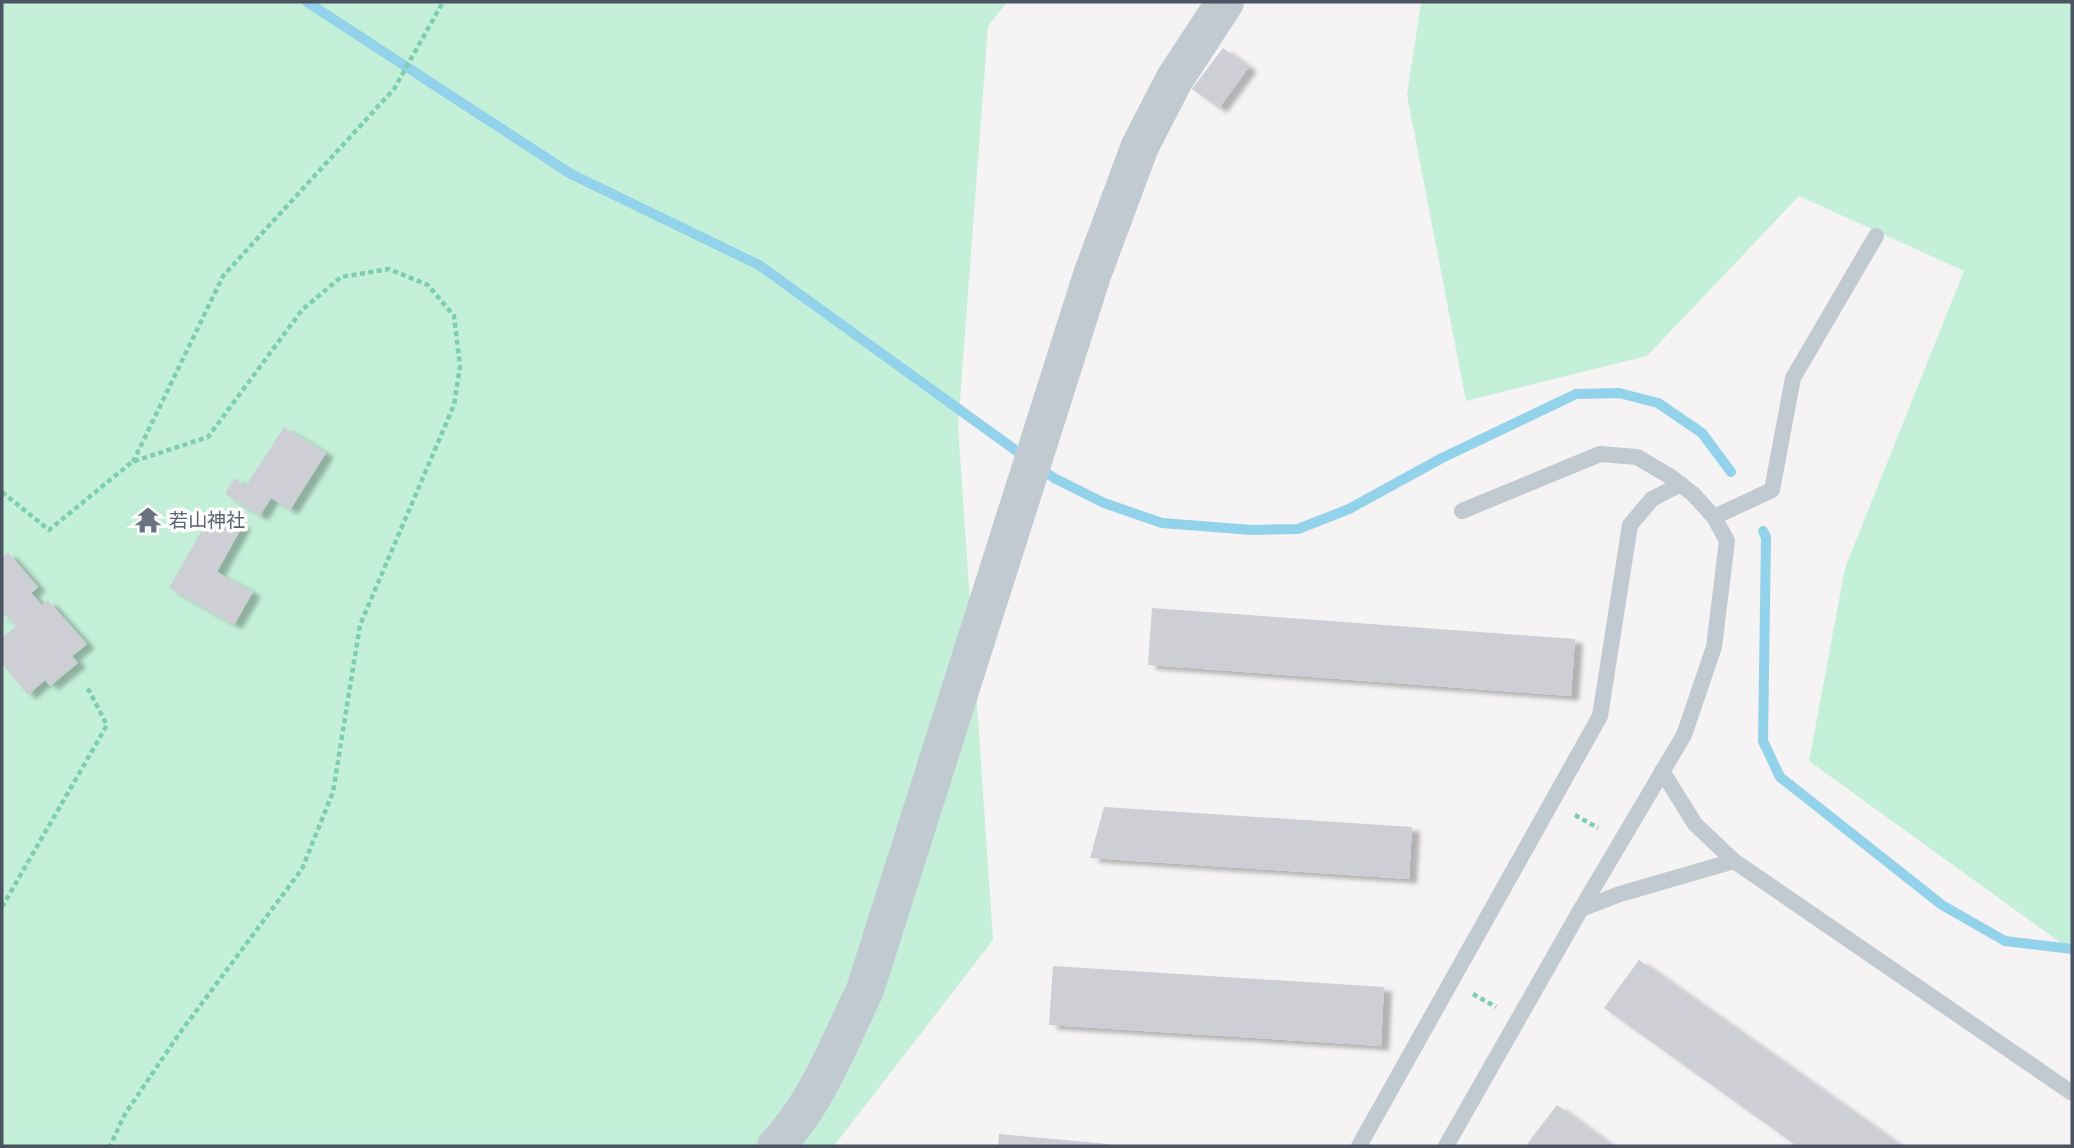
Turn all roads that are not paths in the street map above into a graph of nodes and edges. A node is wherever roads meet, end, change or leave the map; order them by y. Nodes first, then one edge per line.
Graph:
1 (1225, 2) edge
2 (1877, 236) dead end
3 (1681, 484) junction
4 (1462, 511) dead end
5 (1714, 517) junction
6 (1662, 771) junction
7 (1734, 861) junction
8 (1581, 909) junction
9 (2072, 1093) edge
10 (776, 1146) edge
11 (1359, 1146) edge
12 (1446, 1146) edge

1 - 10 street
2 - 5 lane
3 - 4 lane
3 - 5 lane
3 - 11 lane
5 - 6 lane
6 - 7 lane
6 - 8 lane
7 - 8 lane
7 - 9 lane
8 - 12 lane

